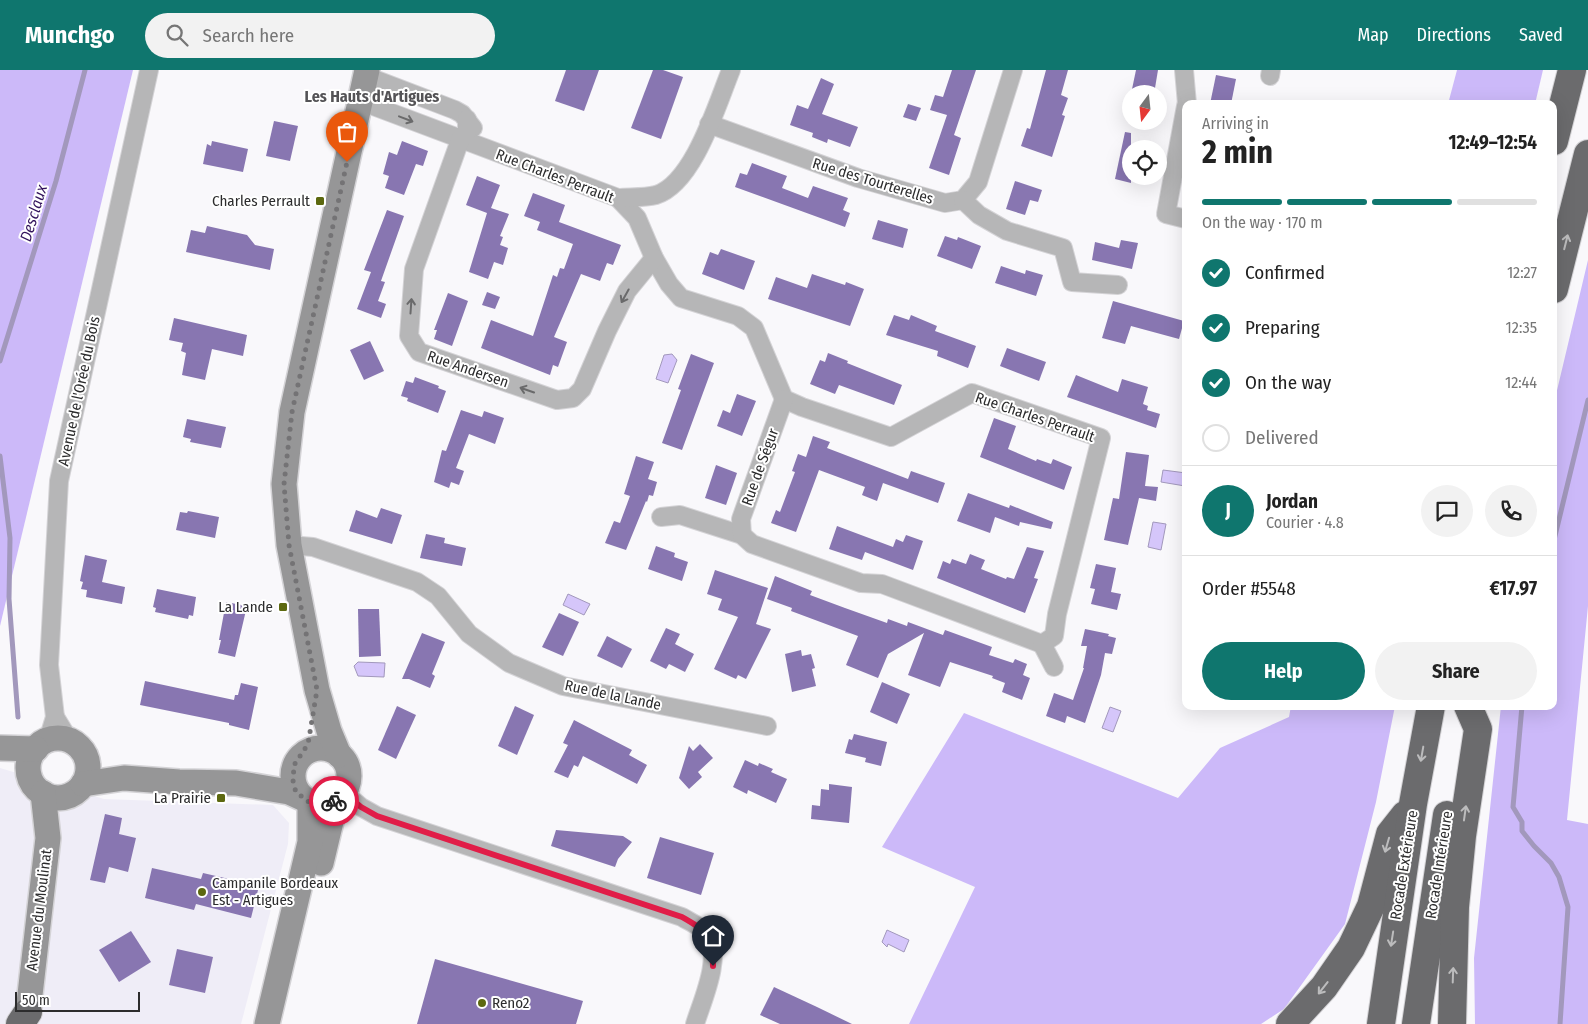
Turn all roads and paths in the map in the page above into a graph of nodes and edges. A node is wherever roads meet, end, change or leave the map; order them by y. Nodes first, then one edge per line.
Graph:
1 (149, 70) edge
2 (731, 70) edge
3 (1013, 70) edge
4 (1184, 70) edge
5 (1572, 70) edge
6 (366, 73) edge
7 (1186, 100) edge
8 (360, 101) junction
9 (467, 119) junction
10 (709, 124) junction
11 (1182, 127) edge
12 (1557, 129) edge
13 (460, 140) junction
14 (484, 149) junction
15 (1588, 154) edge
16 (618, 198) junction
17 (963, 200) junction
18 (1182, 218) edge
19 (654, 258) junction
20 (1557, 278) edge
21 (1118, 285) dead end
22 (784, 399) junction
23 (661, 517) dead end
24 (742, 535) junction
25 (289, 545) junction
26 (1042, 644) junction
27 (1054, 667) dead end
28 (317, 690) junction
29 (1429, 710) edge
30 (1461, 710) edge
31 (1470, 710) edge
32 (767, 726) dead end
33 (47, 743) junction
34 (0, 749) edge
35 (339, 755) junction
36 (299, 758) junction
37 (87, 759) junction
38 (124, 778) junction
39 (236, 783) junction
40 (76, 790) junction
41 (43, 793) junction
42 (342, 795) junction
43 (306, 800) junction
44 (1413, 804) junction
45 (48, 838) junction
46 (278, 983) junction
47 (25, 1020) edge
48 (267, 1024) edge
49 (695, 1024) edge
50 (1290, 1024) edge
51 (1381, 1024) edge
52 (1416, 1024) edge
53 (1452, 1024) edge

1 - 33 street, Avenue de l'Orée du Bois
2 - 10 street
3 - 17 street
4 - 7 street
5 - 12 highway
6 - 8 street
6 - 9 street, Rue Charles Perrault
8 -> 13 street, Rue Charles Perrault
8 - 25 street
9 - 13 street
9 - 14 street, Rue Charles Perrault
10 - 16 street
10 - 17 street, Rue des Tourterelles
11 - 18 street
13 - 14 street, Rue Charles Perrault
19 -> 13 street, Rue Andersen
14 - 16 street, Rue Charles Perrault
20 -> 15 highway
16 - 19 street, Rue Charles Perrault
17 - 21 street
19 - 22 street, Rue Charles Perrault
22 - 24 street, Rue de Ségur
22 - 26 street, Rue Charles Perrault
23 - 24 street
24 - 26 street
25 - 28 street
25 - 32 street, Rue de la Lande
26 - 27 street
28 - 35 street
28 - 36 street
29 -> 44 highway, Rocade Extérieure
30 - 52 highway, Rocade Intérieure
53 -> 31 highway
33 - 34 street
33 - 37 street
33 - 41 street
35 - 36 street
35 - 42 street
36 - 39 street
36 - 43 street
37 - 38 street
37 - 40 street
38 - 39 street
38 - 40 street
39 - 43 street
40 - 41 street
40 - 45 street, Avenue du Moulinat
41 - 45 street, Avenue du Moulinat
42 - 43 street
42 - 46 street
42 - 49 street
43 - 46 street
44 -> 50 highway
44 -> 51 highway, Rocade Extérieure
45 - 47 street, Avenue du Moulinat
46 - 48 street

